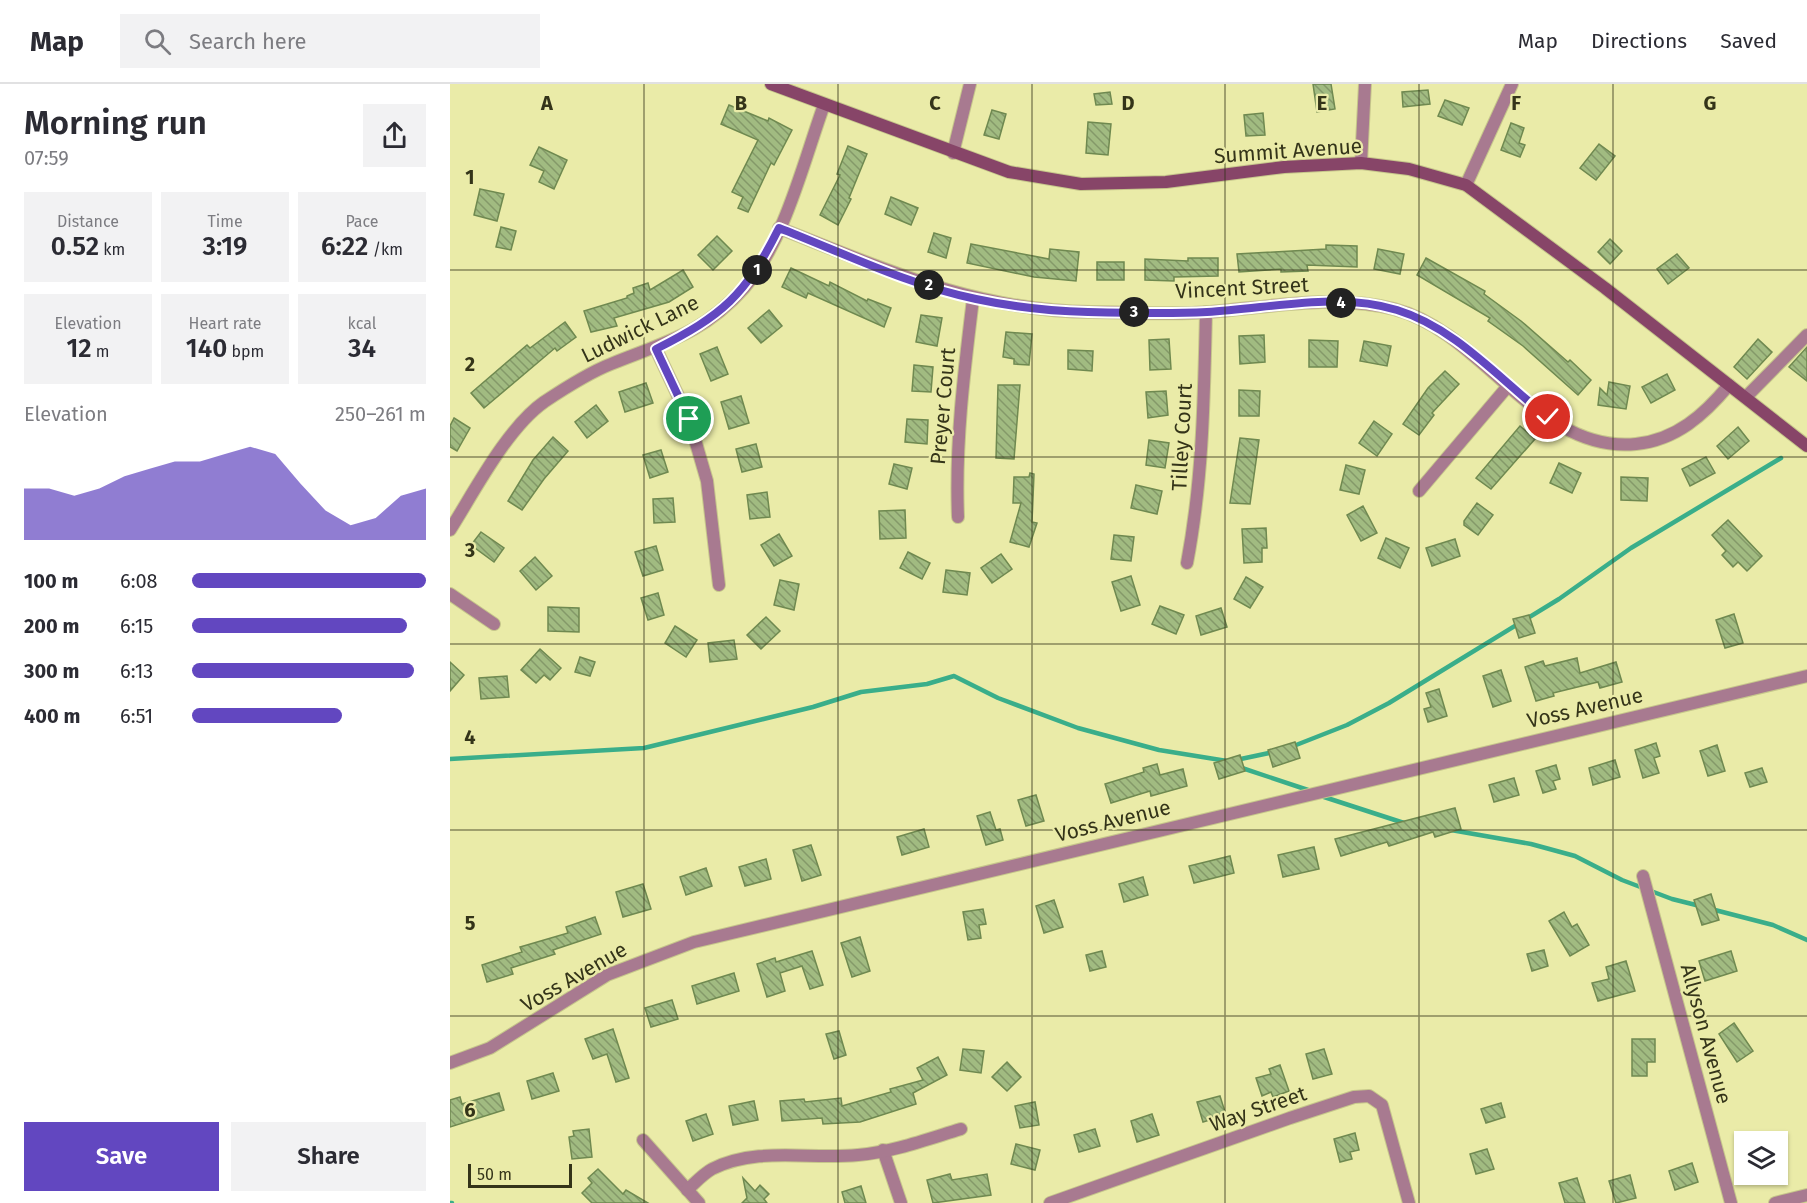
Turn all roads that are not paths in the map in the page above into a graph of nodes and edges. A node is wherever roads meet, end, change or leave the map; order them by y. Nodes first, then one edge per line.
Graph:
1 (771, 84) edge
2 (970, 84) edge
3 (1365, 84) edge
4 (1512, 84) edge
5 (824, 105) junction
6 (953, 153) junction
7 (1361, 163) junction
8 (1466, 185) junction
9 (779, 228) junction
10 (974, 299) junction
11 (1206, 312) junction
12 (1807, 335) edge
13 (656, 349) junction
14 (1729, 385) junction
15 (1508, 386) junction
16 (1746, 397) junction
17 (1807, 446) edge
18 (1419, 491) dead end
19 (958, 517) dead end
20 (450, 530) edge
21 (1187, 563) dead end
22 (719, 585) dead end
23 (450, 594) edge
24 (494, 624) dead end
25 (1807, 676) edge
26 (1643, 876) dead end
27 (450, 1063) edge
28 (961, 1129) dead end
29 (643, 1140) dead end
30 (884, 1150) junction
31 (687, 1190) junction
32 (1807, 1195) edge
33 (699, 1203) edge
34 (901, 1203) edge
35 (1050, 1203) edge
36 (1409, 1203) edge
37 (1731, 1203) edge
38 (1775, 1203) edge

1 - 5 main road, Summit Avenue
2 - 6 street
3 - 7 street
4 - 8 street
5 - 6 main road, Summit Avenue
5 - 9 street, Ludwick Lane
6 - 7 main road, Summit Avenue
7 - 8 main road, Summit Avenue
8 - 14 main road, Summit Avenue
9 - 10 street, Vincent Street
9 - 13 street, Ludwick Lane
10 - 11 street, Vincent Street
10 - 19 street, Preyer Court
11 - 15 street, Vincent Street
11 - 21 street, Tilley Court
12 - 16 street
13 - 20 street, Ludwick Lane
13 - 22 street
14 - 15 street, Vincent Street
14 - 16 main road, Summit Avenue
15 - 18 street
16 - 17 main road, Summit Avenue
23 - 24 street
25 - 27 street, Voss Avenue
26 - 37 street, Allyson Avenue
28 - 30 street
29 - 31 street
30 - 31 street
30 - 34 street
31 - 33 street
32 - 38 street
35 - 36 street, Way Street

